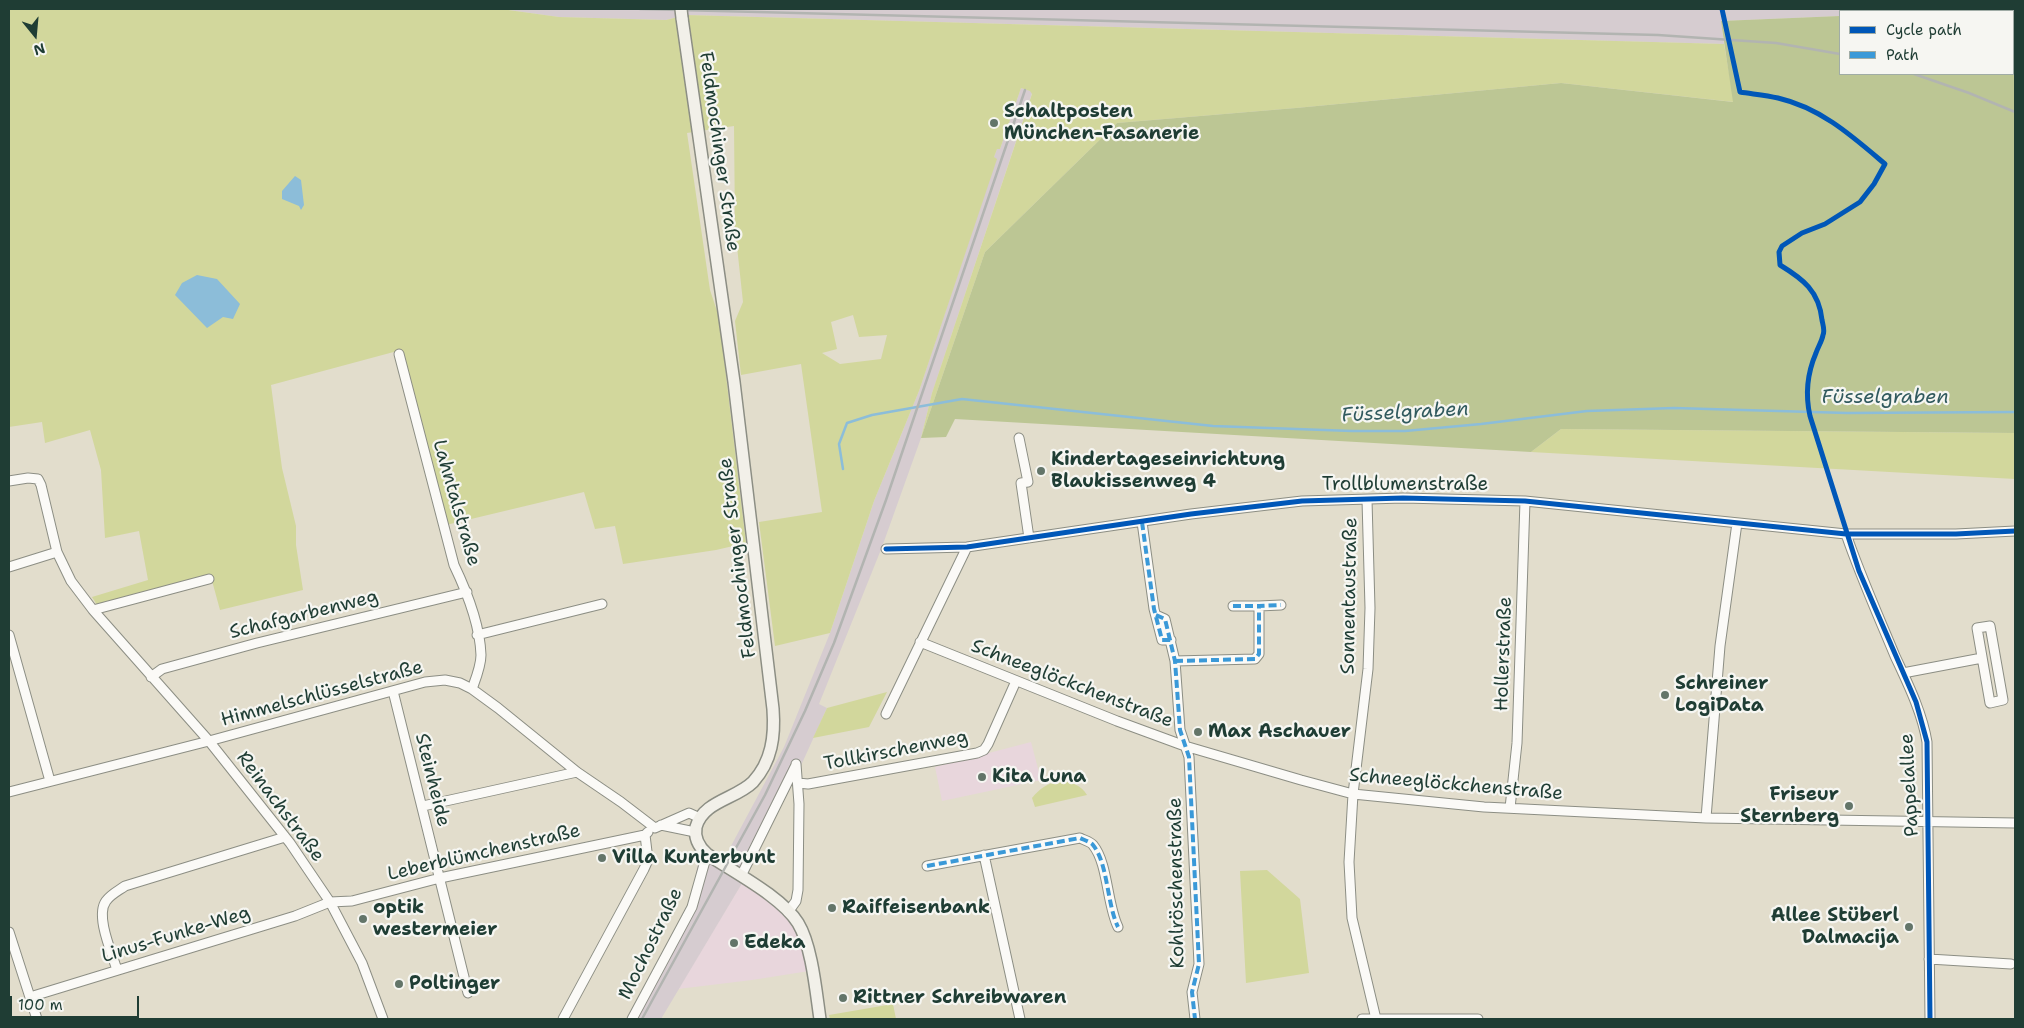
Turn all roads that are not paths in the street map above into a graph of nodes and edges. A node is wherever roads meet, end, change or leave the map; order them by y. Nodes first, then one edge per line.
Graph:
1 (682, 13) edge
2 (399, 354) dead end
3 (1019, 438) dead end
4 (9, 481) edge
5 (1367, 500) junction
6 (1525, 500) junction
7 (1142, 522) junction
8 (1737, 523) junction
9 (2015, 531) edge
10 (1846, 534) junction
11 (1029, 538) junction
12 (967, 547) junction
13 (886, 548) dead end
14 (57, 552) junction
15 (9, 566) edge
16 (209, 579) dead end
17 (467, 592) junction
18 (602, 604) dead end
19 (1233, 606) dead end
20 (1259, 606) junction
21 (1281, 606) dead end
22 (93, 610) junction
23 (9, 635) edge
24 (478, 635) junction
25 (920, 642) junction
26 (1982, 658) junction
27 (1175, 662) junction
28 (1903, 674) junction
29 (151, 677) junction
30 (1016, 681) junction
31 (472, 689) junction
32 (393, 691) junction
33 (886, 714) dead end
34 (209, 742) junction
35 (1185, 746) junction
36 (577, 772) junction
37 (50, 781) junction
38 (798, 783) junction
39 (9, 792) edge
40 (1353, 794) junction
41 (422, 806) junction
42 (1510, 808) junction
43 (700, 818) junction
44 (1706, 818) junction
45 (1928, 823) junction
46 (2015, 823) edge
47 (658, 827) junction
48 (695, 832) junction
49 (645, 834) junction
50 (286, 837) junction
51 (707, 854) junction
52 (984, 856) junction
53 (927, 866) dead end
54 (741, 876) junction
55 (440, 878) junction
56 (330, 902) junction
57 (788, 912) junction
58 (1118, 927) dead end
59 (9, 932) edge
60 (1929, 959) junction
61 (2011, 964) dead end
62 (117, 970) junction
63 (468, 994) dead end
64 (30, 997) junction
65 (37, 1019) edge
66 (382, 1019) edge
67 (563, 1019) edge
68 (632, 1019) edge
69 (820, 1019) edge
70 (1020, 1019) edge
71 (1195, 1019) edge
72 (1362, 1019) edge
73 (1376, 1019) edge
74 (1478, 1019) edge
75 (1930, 1019) edge

1 - 43 main road, Feldmochinger Straße
2 - 17 street, Lahntalstraße
3 - 11 street
4 - 14 street, Reinachstraße
5 - 6 street, Trollblumenstraße
5 - 7 street, Trollblumenstraße
5 - 40 street, Sonnentaustraße
6 - 8 street, Trollblumenstraße
6 - 42 street, Hollerstraße
7 - 11 street, Trollblumenstraße
7 - 27 street, Kohlröschenstraße
8 - 10 street, Trollblumenstraße
8 - 44 street
9 - 10 street, Trollblumenstraße
10 - 28 street, Pappelallee
11 - 12 street, Trollblumenstraße
12 - 13 street, Trollblumenstraße
12 - 25 street
14 - 15 street
14 - 22 street, Reinachstraße
16 - 22 street
17 - 24 street, Lahntalstraße
17 - 29 street, Schafgarbenweg
18 - 24 street
19 - 20 street
20 - 21 street
20 - 27 street
22 - 29 street, Reinachstraße
23 - 37 street
24 - 31 street, Lahntalstraße
25 - 30 street, Schneeglöckchenstraße
25 - 33 street
26 - 26 street
26 - 28 street
27 - 35 street, Kohlröschenstraße
28 - 45 street, Pappelallee
29 - 34 street, Reinachstraße
30 - 35 street, Schneeglöckchenstraße
30 - 38 street, Tollkirschenweg
31 - 32 street, Himmelschlüsselstraße
31 - 36 street, Himmelschlüsselstraße
32 - 34 street, Himmelschlüsselstraße
32 - 41 street, Steinheide
34 - 37 street, Himmelschlüsselstraße
34 - 50 street, Reinachstraße
35 - 40 street, Schneeglöckchenstraße
35 - 71 street, Kohlröschenstraße
36 - 41 street
36 - 47 street, Himmelschlüsselstraße
37 - 39 street, Himmelschlüsselstraße
38 - 54 street
38 - 57 street
40 - 42 street, Schneeglöckchenstraße
40 - 73 street, Sonnentaustraße
41 - 55 street, Steinheide
42 - 44 street, Schneeglöckchenstraße
43 - 47 street, Leberblümchenstraße
43 - 48 main road
44 - 45 street, Schneeglöckchenstraße
45 - 46 street, Schneeglöckchenstraße
45 - 60 street, Pappelallee
47 - 48 street
47 - 49 street, Leberblümchenstraße
48 - 51 main road
49 - 55 street, Leberblümchenstraße
49 - 67 street
50 - 56 street, Reinachstraße
50 - 62 street
51 - 54 main road
51 - 68 street, Mochostraße
52 - 53 street
52 - 58 street
52 - 70 street
54 - 57 main road
55 - 56 street, Leberblümchenstraße
55 - 63 street, Steinheide
56 - 62 street, Linus-Funke-Weg
56 - 66 street, Reinachstraße
57 - 69 main road
59 - 64 street
60 - 61 street
60 - 75 street, Pappelallee
62 - 64 street, Linus-Funke-Weg
64 - 65 street
72 - 73 street
73 - 74 street

